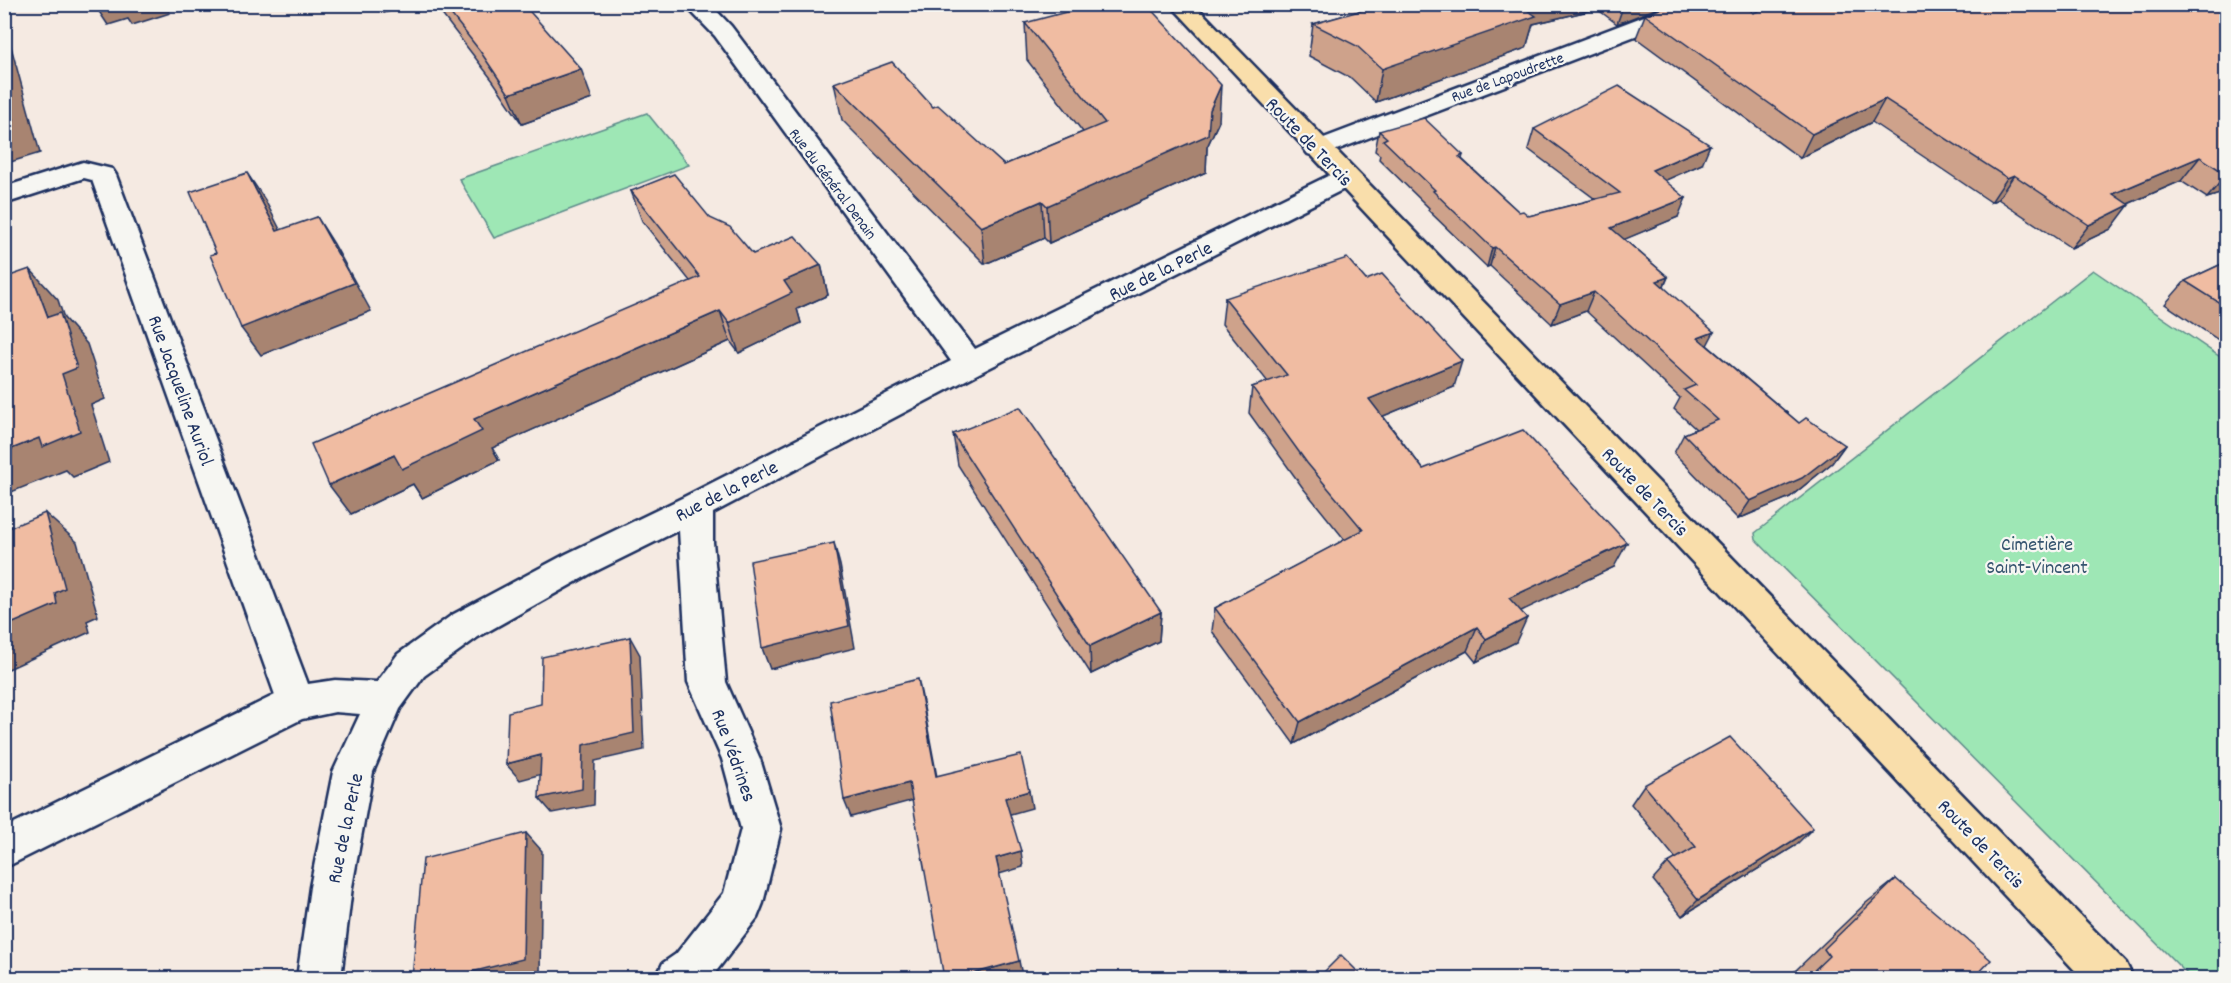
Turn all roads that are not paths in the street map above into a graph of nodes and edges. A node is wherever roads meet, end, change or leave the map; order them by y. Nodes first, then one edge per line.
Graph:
1 (695, 4) edge
2 (1181, 4) edge
3 (1698, 4) edge
4 (1317, 148) junction
5 (1345, 178) junction
6 (4, 196) edge
7 (970, 364) junction
8 (696, 506) junction
9 (386, 699) junction
10 (297, 703) junction
11 (4, 849) edge
12 (319, 978) edge
13 (678, 978) edge
14 (2111, 978) edge

1 - 7 street, Rue du Général Denain
2 - 4 main road, Route de Tercis
3 - 4 street, Rue de Lapoudrette
4 - 5 main road, Route de Tercis
5 - 7 street, Rue de la Perle
5 - 14 main road, Route de Tercis
6 - 10 street, Rue Jacqueline Auriol
7 - 8 street, Rue de la Perle
8 - 9 street, Rue de la Perle
8 - 13 street, Rue Védrines
9 - 10 street
9 - 12 street, Rue de la Perle
10 - 11 street

